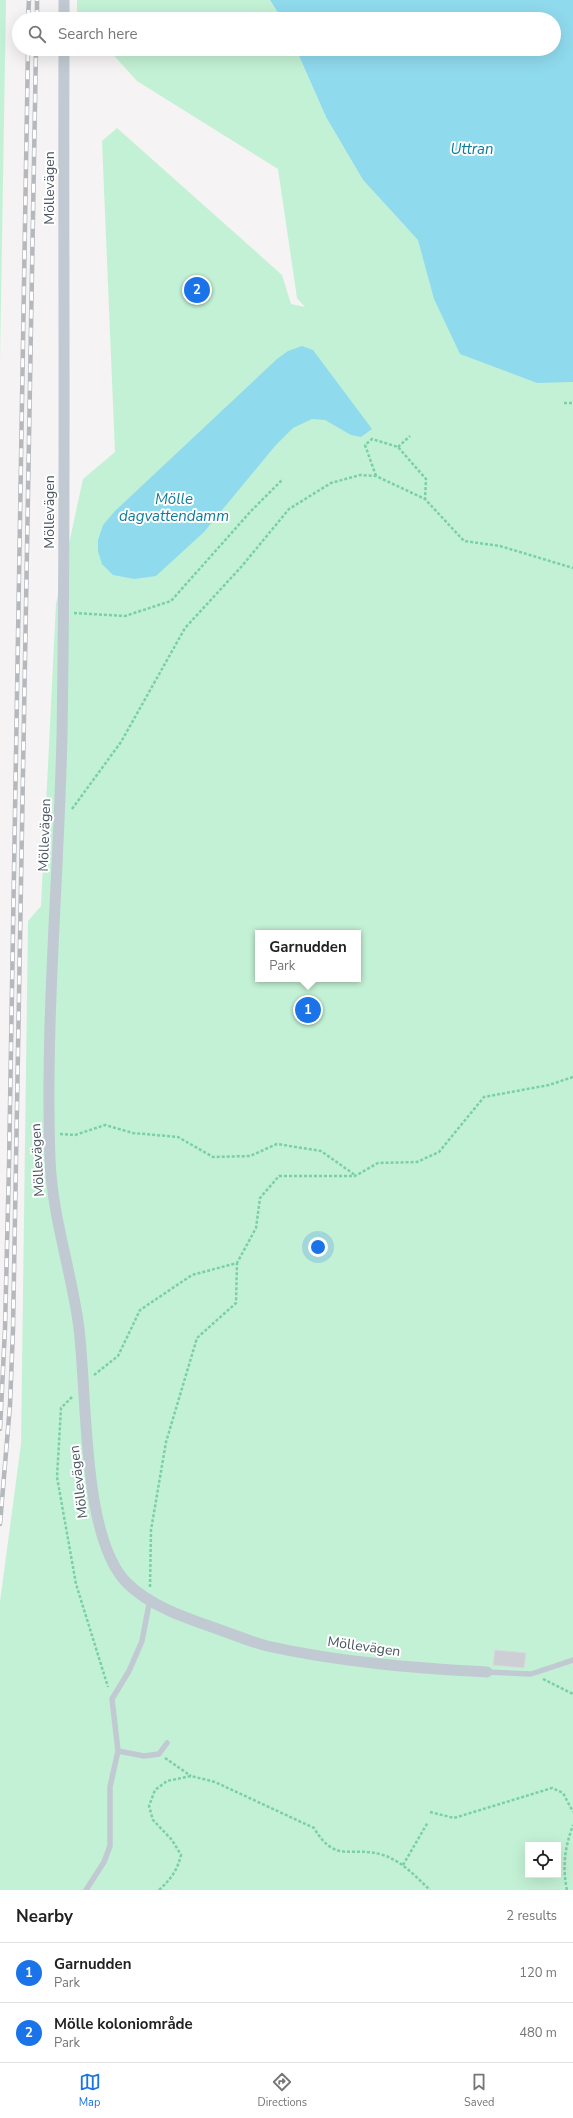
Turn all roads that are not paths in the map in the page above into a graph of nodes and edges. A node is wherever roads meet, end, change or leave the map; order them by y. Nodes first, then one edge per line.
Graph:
1 (64, 0) edge
2 (64, 12) edge
3 (64, 56) edge
4 (150, 1599) junction
5 (573, 1660) edge
6 (487, 1672) joint
7 (167, 1743) dead end
8 (118, 1750) junction
9 (86, 1890) edge

1 - 2 street
3 - 4 street, Möllevägen
4 - 6 street, Möllevägen
4 - 8 lane
5 - 6 lane
7 - 8 lane
8 - 9 lane

